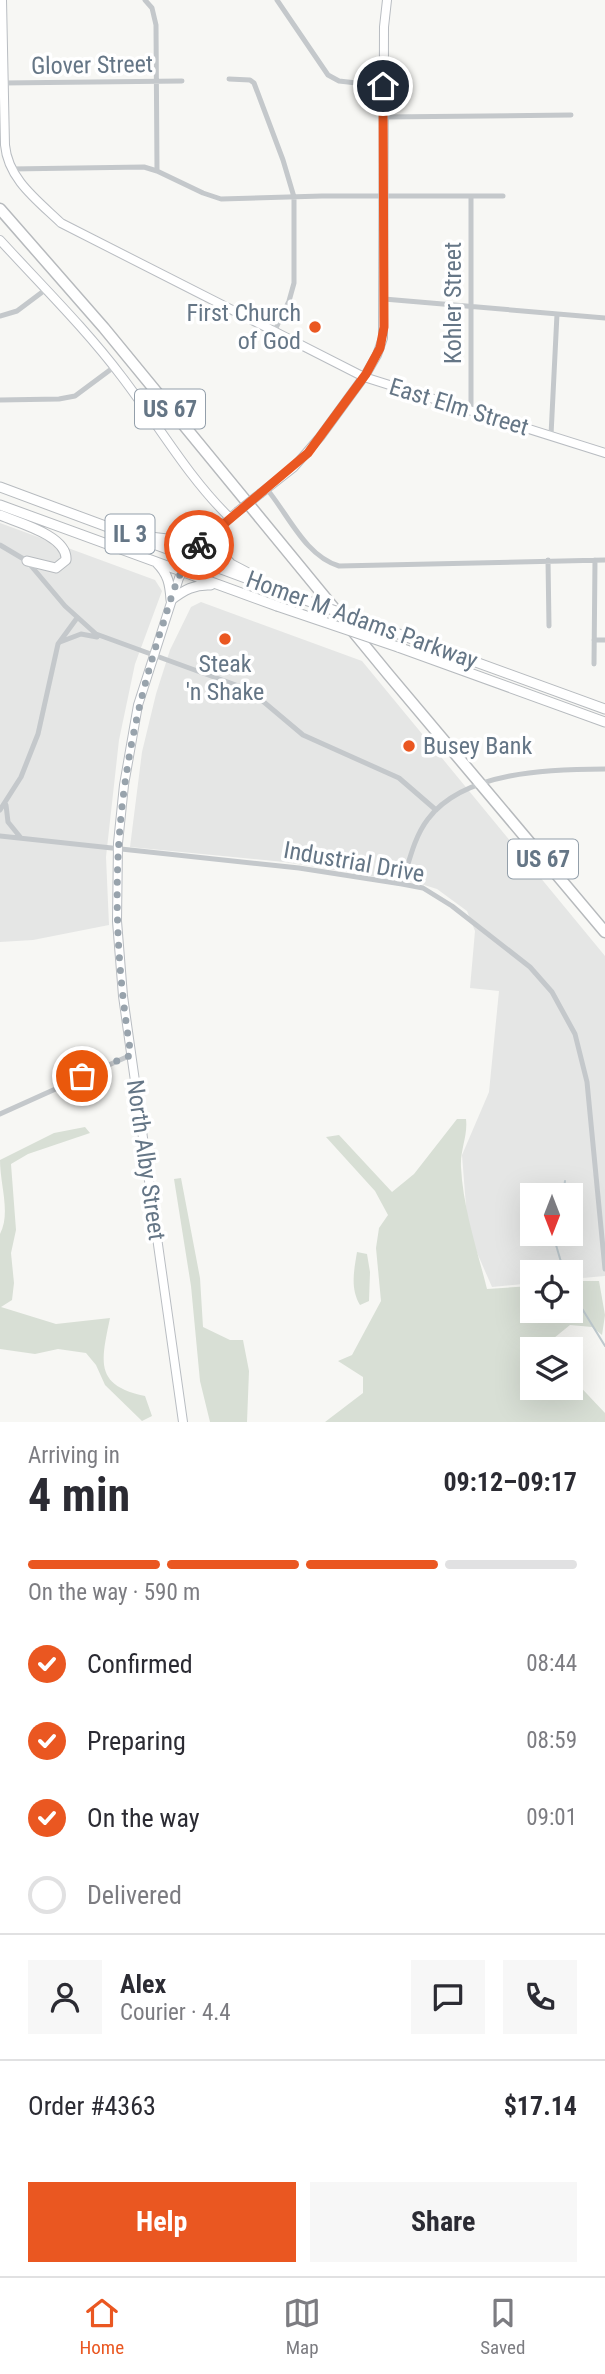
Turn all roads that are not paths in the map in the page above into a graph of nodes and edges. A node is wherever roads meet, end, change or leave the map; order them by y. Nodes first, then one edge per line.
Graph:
1 (2, 0) edge
2 (146, 0) edge
3 (277, 0) edge
4 (387, 0) edge
5 (1, 13) edge
6 (229, 79) dead end
7 (182, 81) dead end
8 (156, 82) junction
9 (3, 83) junction
10 (383, 86) junction
11 (571, 115) dead end
12 (383, 117) junction
13 (11, 169) junction
14 (157, 171) junction
15 (471, 196) junction
16 (503, 196) dead end
17 (294, 197) junction
18 (383, 197) junction
19 (0, 198) edge
20 (0, 209) edge
21 (0, 240) edge
22 (43, 257) junction
23 (45, 290) junction
24 (384, 299) junction
25 (471, 306) junction
26 (557, 314) junction
27 (0, 316) edge
28 (605, 318) edge
29 (274, 332) junction
30 (114, 367) junction
31 (364, 377) junction
32 (0, 400) edge
33 (471, 410) junction
34 (551, 435) junction
35 (605, 453) edge
36 (0, 487) edge
37 (264, 490) junction
38 (0, 505) edge
39 (0, 515) edge
40 (234, 515) junction
41 (219, 526) junction
42 (131, 534) junction
43 (0, 545) edge
44 (191, 556) junction
45 (605, 559) edge
46 (548, 560) junction
47 (594, 560) junction
48 (27, 561) junction
49 (156, 561) junction
50 (182, 570) junction
51 (221, 585) junction
52 (285, 592) junction
53 (172, 600) junction
54 (76, 618) junction
55 (549, 626) dead end
56 (103, 638) junction
57 (594, 640) junction
58 (605, 640) edge
59 (60, 642) junction
60 (153, 655) junction
61 (594, 664) dead end
62 (605, 709) edge
63 (605, 722) edge
64 (605, 769) edge
65 (481, 785) junction
66 (6, 803) junction
67 (0, 810) edge
68 (436, 810) junction
69 (0, 836) edge
70 (22, 838) junction
71 (117, 850) junction
72 (402, 884) junction
73 (605, 932) edge
74 (131, 1055) junction
75 (0, 1114) edge
76 (605, 1269) edge
77 (183, 1422) edge

1 - 5 street, East Elm Street
2 - 8 street
3 - 10 street
4 - 10 street, North Alby Street
5 - 9 street, East Elm Street
6 - 17 street
7 - 8 street, Glover Street
8 - 9 street, Glover Street
8 - 14 street
9 - 13 street, East Elm Street
10 - 12 street, North Alby Street
11 - 12 street
12 - 18 street, North Alby Street
13 - 14 street
13 - 29 street, East Elm Street
14 - 17 street
15 - 16 street
15 - 18 street
15 - 25 street, Kohler Street
17 - 18 street
17 - 29 street
18 - 24 street, North Alby Street
19 - 22 highway, US 67
20 - 22 highway, US 67
21 - 23 street
22 - 65 highway, US 67
23 - 27 street
23 - 30 street
24 - 25 street
24 - 31 street, North Alby Street
25 - 26 street
25 - 33 street, Kohler Street
26 - 28 street
26 - 34 street
29 - 31 street, East Elm Street
30 - 32 street
30 - 40 street
31 - 33 street, East Elm Street
31 - 37 street, North Alby Street
33 - 34 street, East Elm Street
34 - 35 street, East Elm Street
36 - 42 main road, Homer M Adams Parkway / IL 3
37 - 40 street, North Alby Street, bridge
37 - 46 street
38 - 49 main road, Homer M Adams Parkway / IL 3
39 - 48 main road
40 - 41 street, North Alby Street
41 - 42 main road
41 - 44 street, North Alby Street
41 - 52 main road
42 - 44 main road, Homer M Adams Parkway / IL 3
43 - 48 street
44 - 50 street, North Alby Street
44 - 52 main road, Homer M Adams Parkway / IL 3, bridge
45 - 47 street
46 - 47 street
46 - 55 street
47 - 57 street
48 - 54 street
49 - 50 main road, Homer M Adams Parkway / IL 3
49 - 53 main road
50 - 51 main road, Homer M Adams Parkway / IL 3
50 - 53 street, North Alby Street
51 - 53 main road
51 - 63 main road, Homer M Adams Parkway / IL 3, bridge
52 - 62 main road, Homer M Adams Parkway / IL 3, bridge
53 - 60 street, North Alby Street
54 - 56 street
54 - 59 street
56 - 59 street
56 - 60 street
57 - 58 street
57 - 61 street
59 - 66 street
60 - 68 street
60 - 71 street, North Alby Street
64 - 65 street
65 - 68 street
65 - 73 highway, US 67
66 - 67 street
66 - 70 street
68 - 72 street
69 - 70 street, Industrial Drive
70 - 71 street, Industrial Drive
71 - 72 street, Industrial Drive
71 - 74 street, North Alby Street
72 - 76 street, Industrial Drive
74 - 75 street
74 - 77 street, North Alby Street

